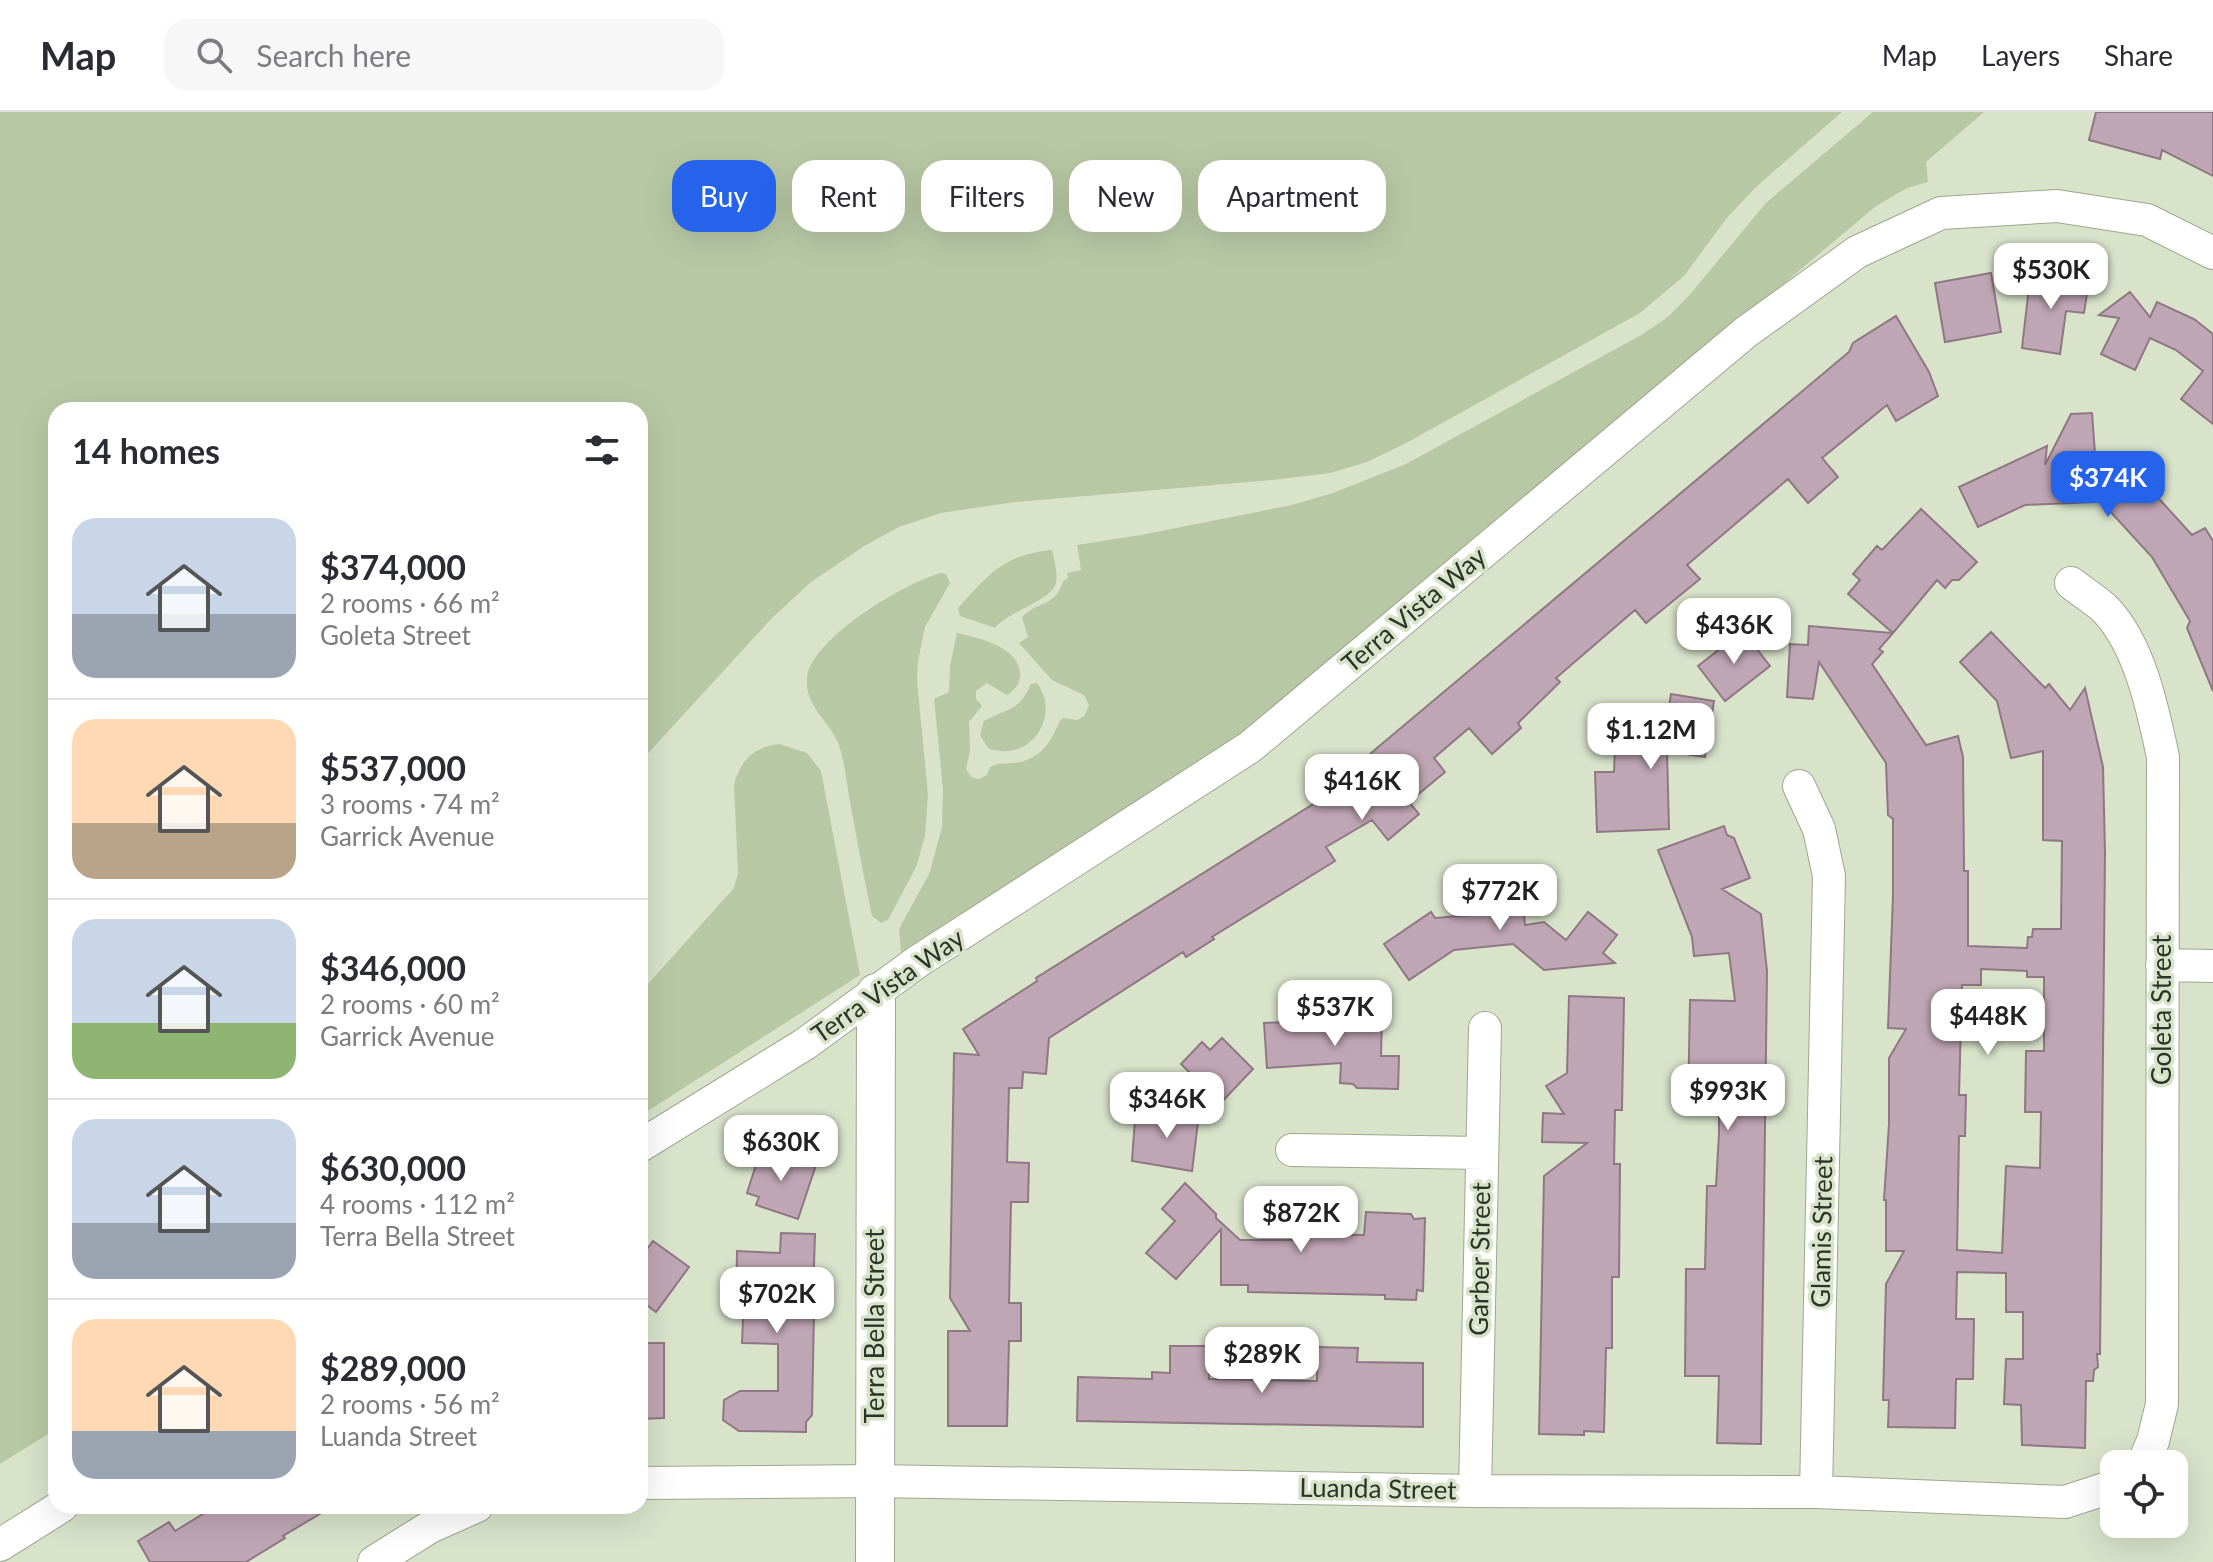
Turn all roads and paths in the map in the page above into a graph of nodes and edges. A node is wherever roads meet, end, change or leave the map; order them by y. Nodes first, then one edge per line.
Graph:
1 (2213, 253) edge
2 (2071, 583) dead end
3 (1799, 786) dead end
4 (2162, 965) junction
5 (2213, 966) edge
6 (876, 993) junction
7 (1485, 1028) dead end
8 (648, 1141) edge
9 (1292, 1150) dead end
10 (1482, 1153) junction
11 (2149, 1450) edge
12 (875, 1481) junction
13 (648, 1483) edge
14 (1475, 1491) junction
15 (2100, 1491) edge
16 (1816, 1492) junction
17 (49, 1514) edge
18 (459, 1514) edge
19 (0, 1545) edge
20 (374, 1562) edge
21 (875, 1562) edge

1 - 6 street, Terra Vista Way
2 - 4 street, Goleta Street
3 - 16 street, Glamis Street
4 - 5 street
4 - 11 street, Goleta Street
6 - 8 street, Terra Vista Way
6 - 12 street, Terra Bella Street
7 - 10 street, Garber Street
9 - 10 street
10 - 14 street, Garber Street
12 - 13 street, Luanda Street
12 - 14 street, Luanda Street
12 - 21 street, Terra Bella Street
14 - 16 street, Luanda Street
15 - 16 street, Luanda Street
17 - 19 street
18 - 20 street

